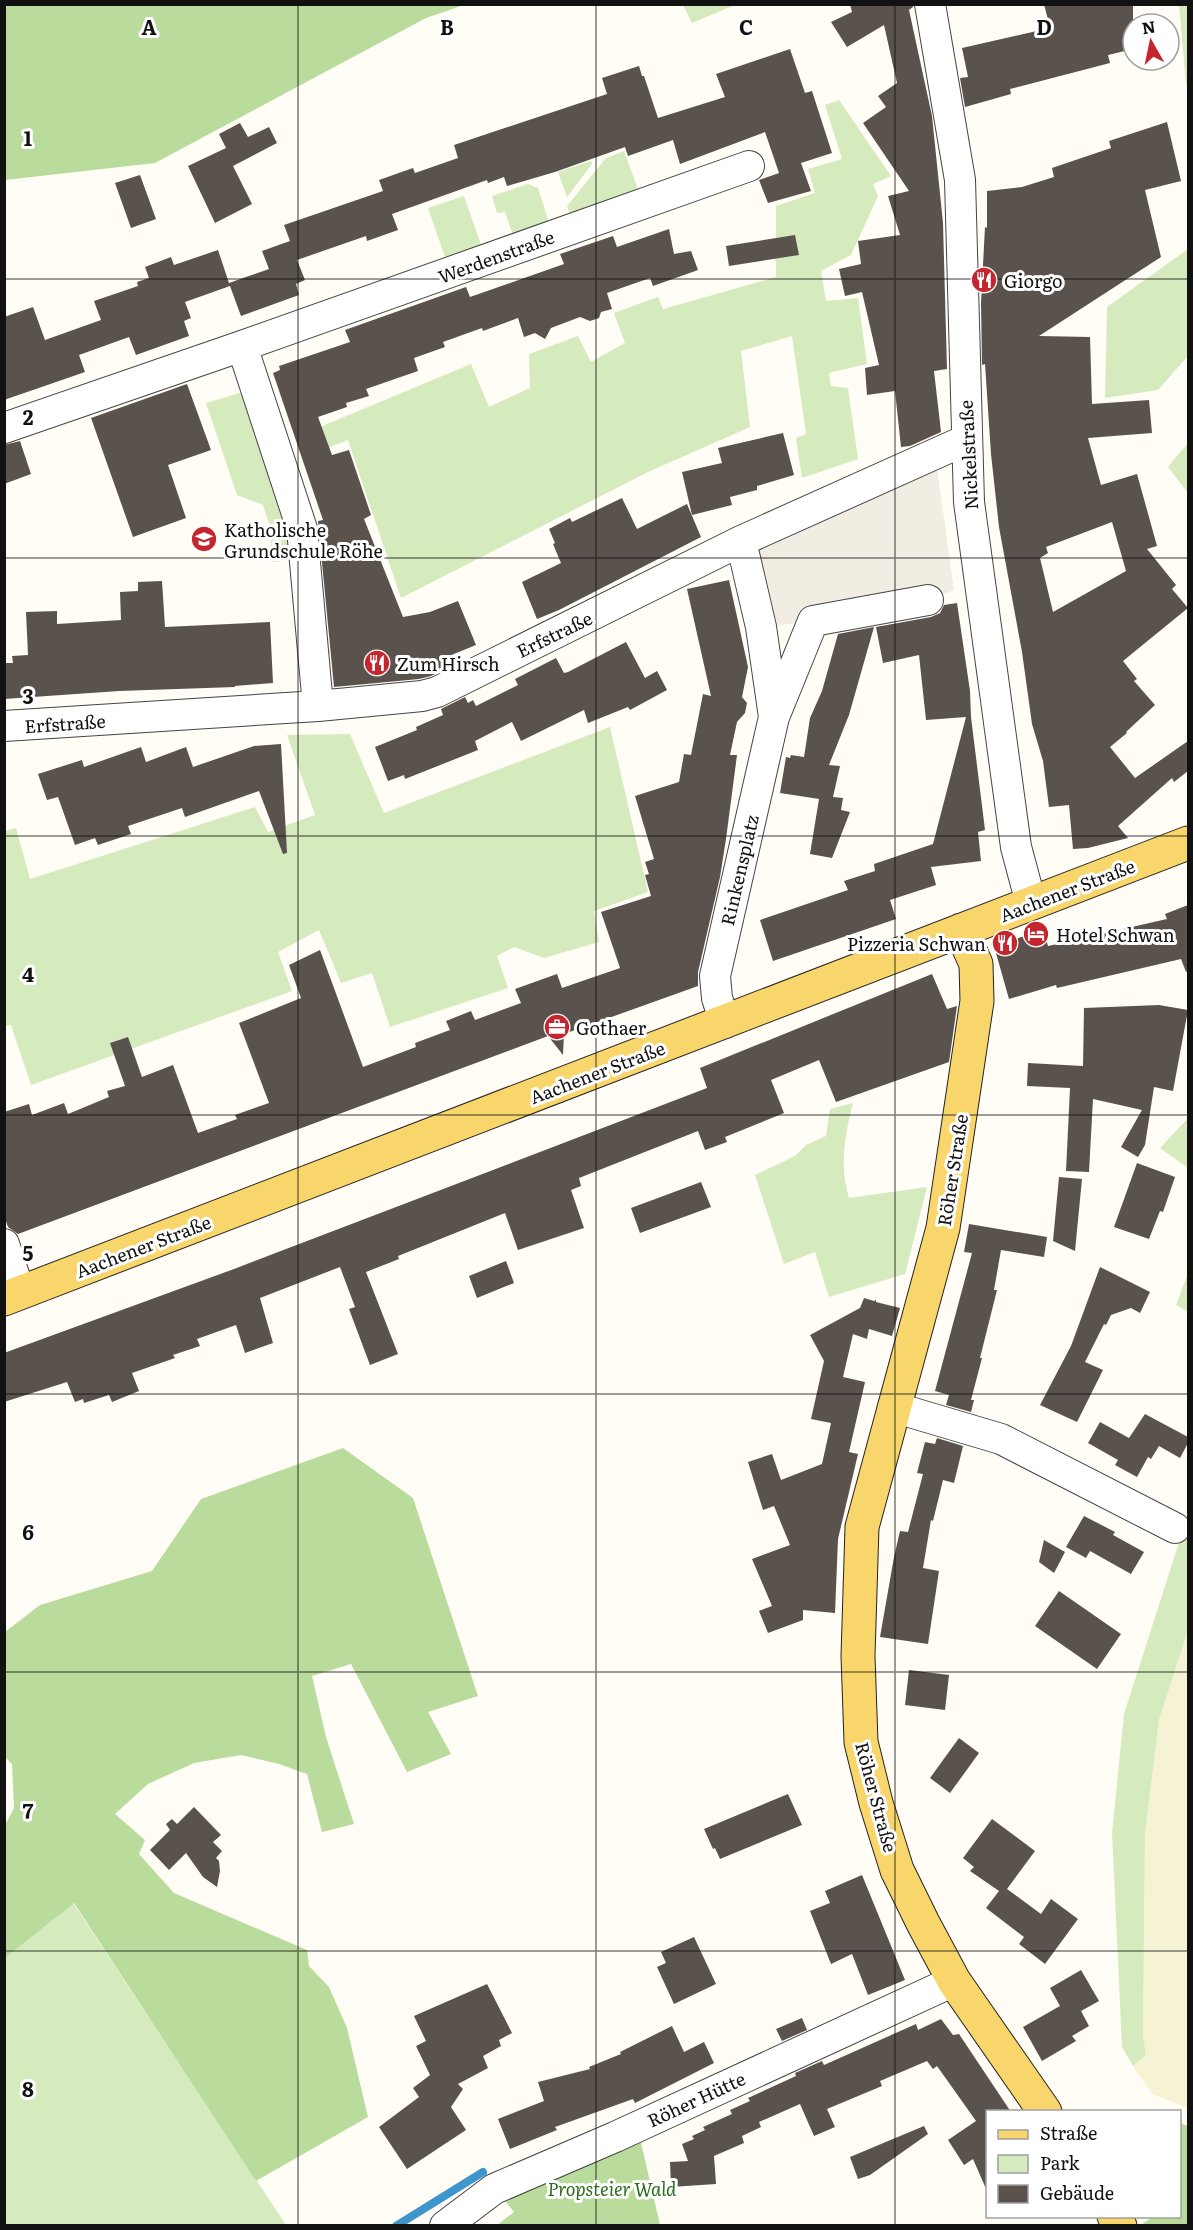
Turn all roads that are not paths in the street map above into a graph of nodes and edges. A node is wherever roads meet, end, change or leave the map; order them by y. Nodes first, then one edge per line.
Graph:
1 (930, 4) edge
2 (749, 166) dead end
3 (242, 346) junction
4 (4, 428) edge
5 (966, 440) junction
6 (741, 541) junction
7 (928, 600) dead end
8 (318, 706) junction
9 (774, 717) junction
10 (4, 726) edge
11 (1188, 843) edge
12 (1031, 903) junction
13 (961, 930) junction
14 (725, 1023) junction
15 (4, 1244) edge
16 (12, 1296) edge
17 (893, 1407) junction
18 (1174, 1528) dead end
19 (954, 1981) junction
20 (1044, 2110) edge
21 (445, 2226) edge

1 - 5 street, Nickelstraße
2 - 3 street, Werdenstraße
3 - 4 street, Werdenstraße
3 - 8 street
5 - 6 street, Erfstraße
5 - 12 street, Nickelstraße
6 - 8 street, Erfstraße
6 - 9 street, Rinkensplatz
7 - 9 street, Rinkensplatz
8 - 10 street, Erfstraße
9 - 14 street, Rinkensplatz
11 - 12 main road, Aachener Straße
12 - 13 main road, Aachener Straße
13 - 14 main road, Aachener Straße
13 - 17 main road, Röher Straße
14 - 16 main road, Aachener Straße
15 - 16 street
17 - 18 street
17 - 19 main road, Röher Straße
19 - 20 main road, Röher Straße
19 - 21 street, Röher Hütte

